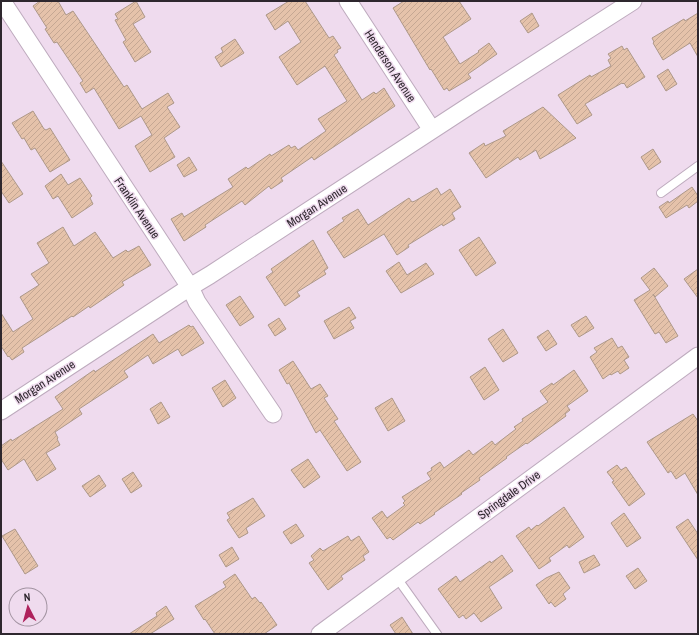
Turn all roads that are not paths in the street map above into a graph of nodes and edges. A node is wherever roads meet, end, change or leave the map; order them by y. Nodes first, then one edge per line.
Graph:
1 (2, 1) edge
2 (348, 1) edge
3 (633, 1) edge
4 (432, 130) junction
5 (698, 166) edge
6 (662, 193) dead end
7 (190, 287) junction
8 (698, 356) edge
9 (1, 411) edge
10 (273, 414) dead end
11 (397, 578) junction
12 (320, 634) edge
13 (437, 634) edge

1 - 7 street, Franklin Avenue
2 - 4 street, Henderson Avenue
3 - 4 street, Morgan Avenue
4 - 7 street, Morgan Avenue
5 - 6 lane
7 - 9 street, Morgan Avenue
7 - 10 street, Franklin Avenue
8 - 11 street, Springdale Drive
11 - 12 street, Springdale Drive
11 - 13 lane

